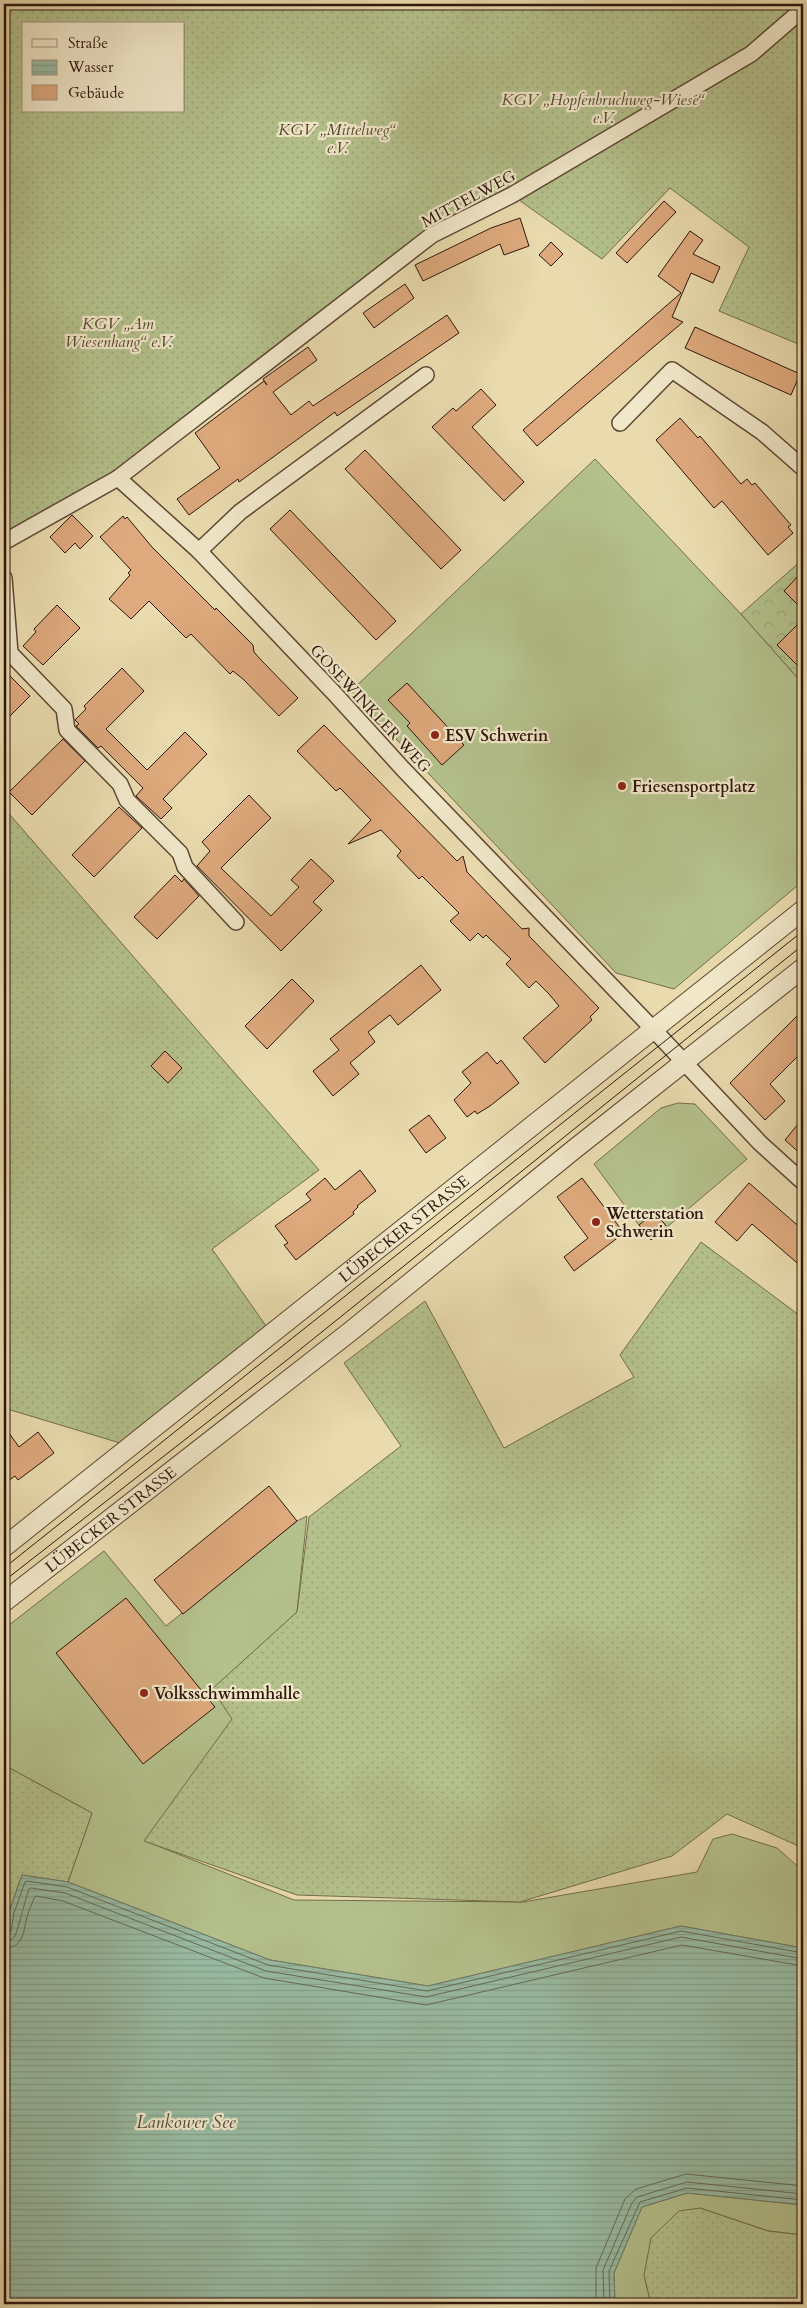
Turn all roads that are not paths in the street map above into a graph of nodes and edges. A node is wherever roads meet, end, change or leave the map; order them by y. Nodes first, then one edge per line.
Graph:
1 (803, 9) edge
2 (426, 375) dead end
3 (620, 423) dead end
4 (803, 468) edge
5 (118, 478) junction
6 (4, 542) edge
7 (199, 551) junction
8 (4, 578) edge
9 (803, 910) edge
10 (236, 922) dead end
11 (803, 968) edge
12 (654, 1029) junction
13 (684, 1062) junction
14 (803, 1182) edge
15 (4, 1547) edge
16 (4, 1602) edge

1 - 5 street, MITTELWEG
2 - 7 street
3 - 4 street
5 - 6 street
5 - 7 street, GOSEWINKLER WEG
7 - 12 street, GOSEWINKLER WEG
8 - 10 street
9 - 12 street, LÜBECKER STRASSE
11 - 13 street, LÜBECKER STRASSE
12 - 13 street, GOSEWINKLER WEG
12 - 15 street, LÜBECKER STRASSE
13 - 14 street, GOSEWINKLER WEG
13 - 16 street, LÜBECKER STRASSE

